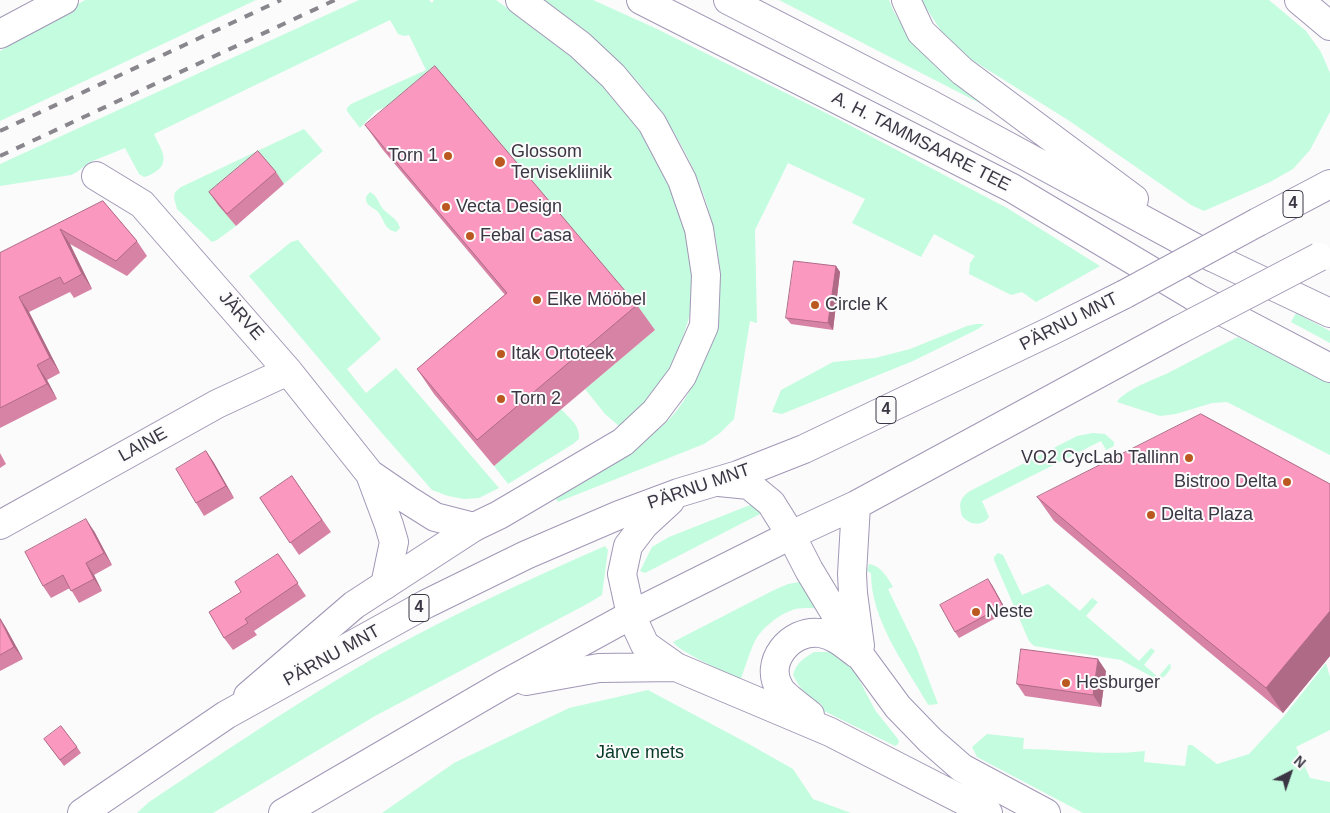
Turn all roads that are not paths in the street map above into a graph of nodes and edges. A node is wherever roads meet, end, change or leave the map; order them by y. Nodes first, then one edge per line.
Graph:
1 (64, 0) edge
2 (520, 0) edge
3 (640, 0) edge
4 (728, 0) edge
5 (906, 0) edge
6 (1299, 0) edge
7 (1330, 26) edge
8 (0, 34) edge
9 (96, 176) dead end
10 (1329, 183) edge
11 (1325, 254) edge
12 (1212, 257) junction
13 (1330, 313) edge
14 (1330, 368) edge
15 (288, 371) junction
16 (370, 474) junction
17 (718, 482) junction
18 (678, 493) junction
19 (856, 505) junction
20 (0, 525) edge
21 (474, 528) junction
22 (790, 535) junction
23 (385, 585) junction
24 (631, 615) junction
25 (862, 658) junction
26 (676, 667) junction
27 (501, 686) junction
28 (226, 715) junction
29 (830, 732) junction
30 (82, 813) edge
31 (283, 813) edge
32 (988, 813) edge
33 (1046, 813) edge

1 - 8 main road
2 - 21 main road
3 - 14 main road, A. H. TAMMSAARE TEE
4 - 12 main road, A. H. TAMMSAARE TEE
5 - 12 main road
6 - 7 main road
9 - 15 main road, JÄRVE
10 - 17 main road, PÄRNU MNT / 4, bridge
11 - 19 main road, bridge
12 - 13 main road
15 - 16 main road, JÄRVE
15 - 20 main road, LAINE
16 - 21 main road, JÄRVE
16 - 23 main road, JÄRVE
17 - 18 main road, PÄRNU MNT / 4
17 - 22 main road
18 - 24 main road
18 - 28 main road, PÄRNU MNT / 4
19 - 22 main road
19 - 25 main road
21 - 23 main road
22 - 24 main road
22 - 25 main road
23 - 28 main road
24 - 26 main road
24 - 27 main road
25 - 29 main road
25 - 33 main road
26 - 27 main road
26 - 29 main road
27 - 31 main road
28 - 30 main road, PÄRNU MNT / 4
29 - 32 main road

